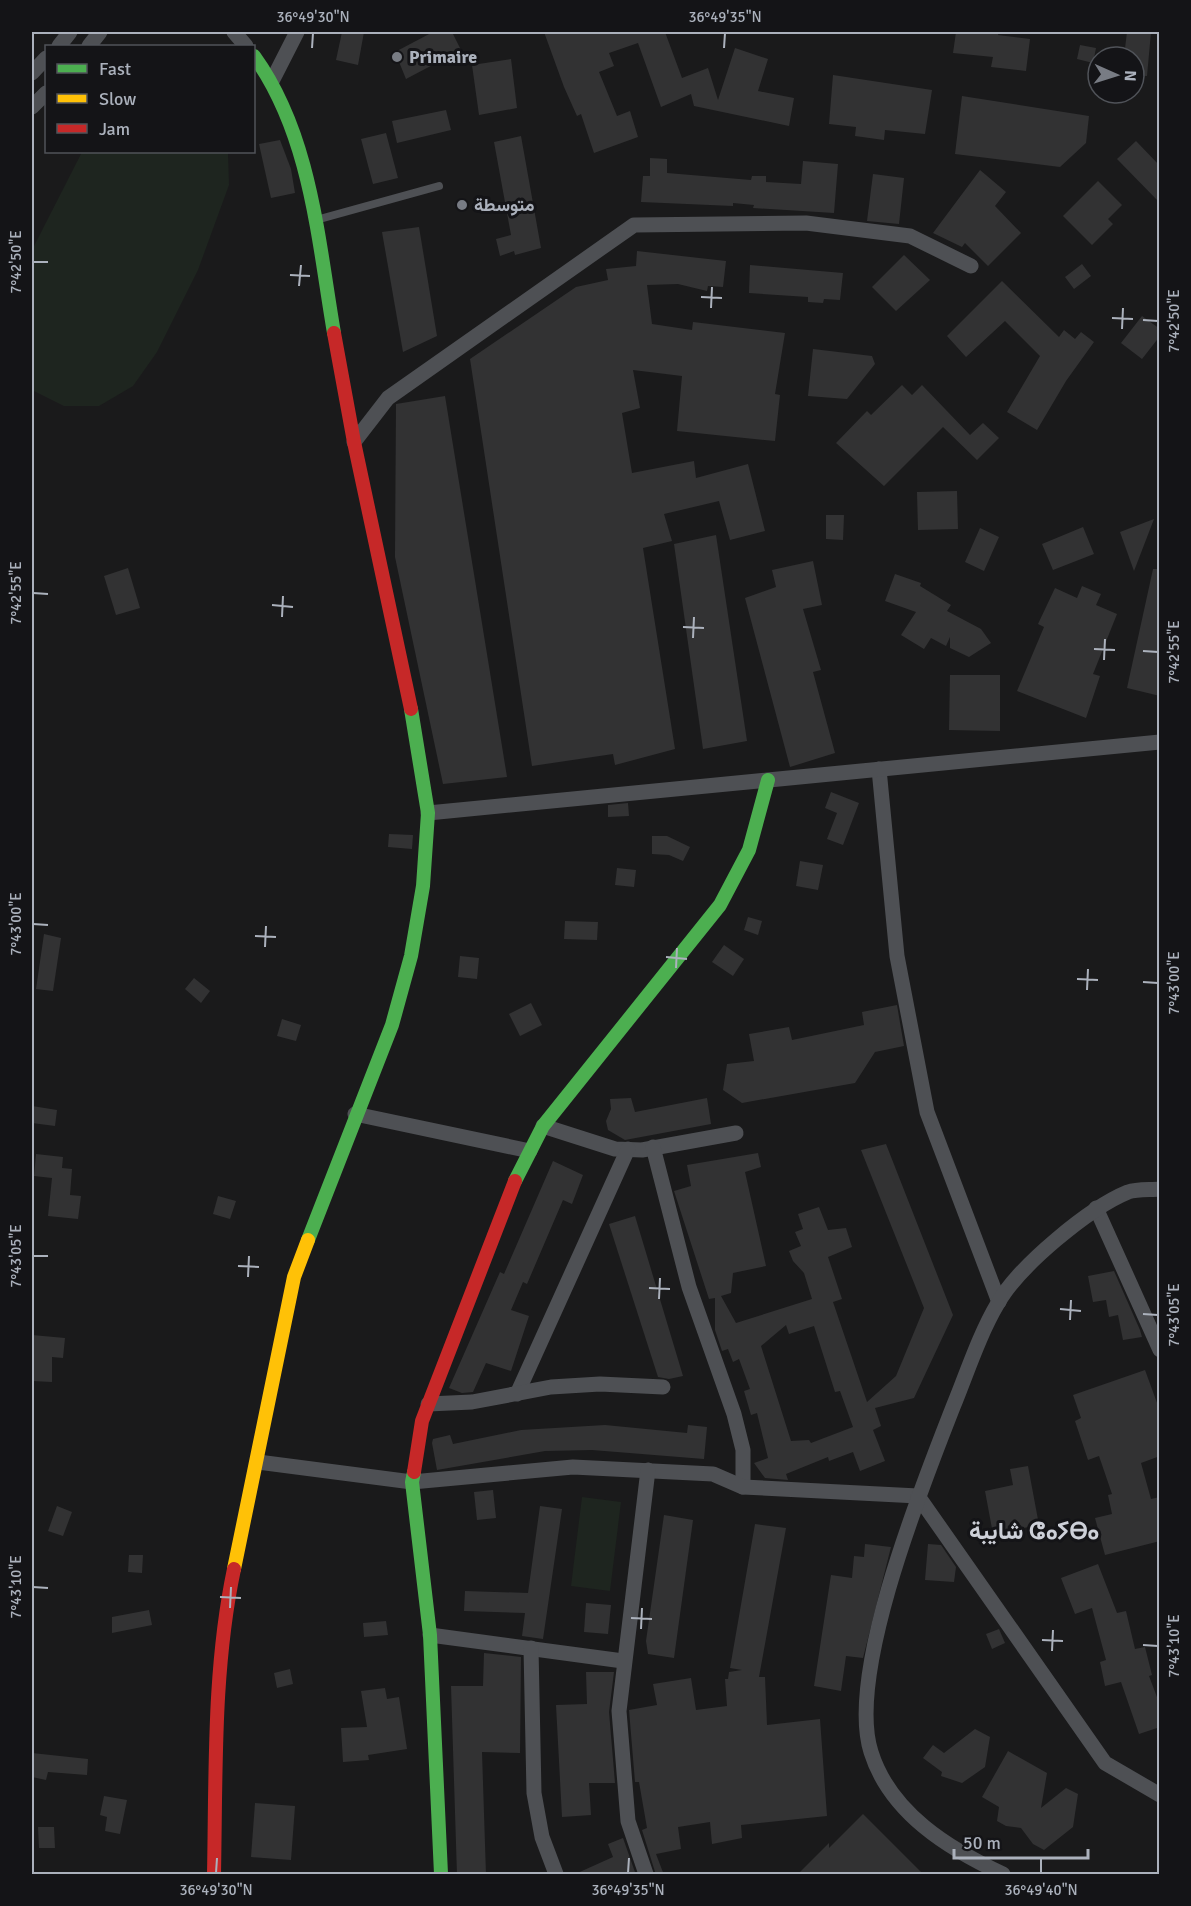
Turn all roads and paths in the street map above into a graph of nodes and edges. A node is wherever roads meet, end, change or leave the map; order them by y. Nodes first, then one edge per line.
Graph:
1 (70, 32) edge
2 (100, 32) edge
3 (234, 32) edge
4 (297, 32) edge
5 (60, 45) edge
6 (90, 45) edge
7 (245, 45) edge
8 (255, 57) edge
9 (45, 59) edge
10 (32, 73) edge
11 (272, 81) junction
12 (45, 94) edge
13 (32, 107) edge
14 (439, 186) dead end
15 (314, 220) junction
16 (971, 266) dead end
17 (354, 442) junction
18 (1160, 741) edge
19 (879, 769) junction
20 (768, 780) junction
21 (428, 813) junction
22 (355, 1114) junction
23 (543, 1126) junction
24 (736, 1133) dead end
25 (653, 1147) junction
26 (628, 1149) junction
27 (530, 1151) junction
28 (1160, 1190) edge
29 (1096, 1208) junction
30 (999, 1302) junction
31 (1160, 1350) edge
32 (663, 1387) dead end
33 (517, 1394) junction
34 (428, 1404) junction
35 (258, 1462) junction
36 (648, 1470) junction
37 (412, 1482) junction
38 (743, 1487) junction
39 (918, 1496) junction
40 (430, 1635) junction
41 (531, 1648) junction
42 (623, 1660) junction
43 (1160, 1795) edge
44 (439, 1874) edge
45 (214, 1875) edge
46 (556, 1875) edge
47 (646, 1875) edge
48 (1003, 1875) edge

1 - 5 street
2 - 6 street
3 - 7 street
4 - 11 street
8 - 11 street
9 - 10 street
11 - 15 street
12 - 13 street
14 - 15 lane
15 - 17 street
16 - 17 street
17 - 21 street
18 - 19 street
19 - 20 street
19 - 30 street
20 - 21 street
20 - 23 street
21 - 22 street
22 - 27 street
22 - 35 street
23 - 26 street
23 - 27 street
24 - 25 street
25 - 26 street
25 - 38 street
26 - 33 street
27 - 34 street
28 - 29 street
29 - 30 street
29 - 31 street
30 - 39 street
32 - 33 street
33 - 34 street
34 - 37 street
35 - 37 street
35 - 45 street
36 - 37 street
36 - 38 street
36 - 42 street
37 - 40 street
38 - 39 street
39 - 43 street
39 - 48 street
40 - 41 street
40 - 44 street
41 - 42 street
41 - 46 street
42 - 47 street

